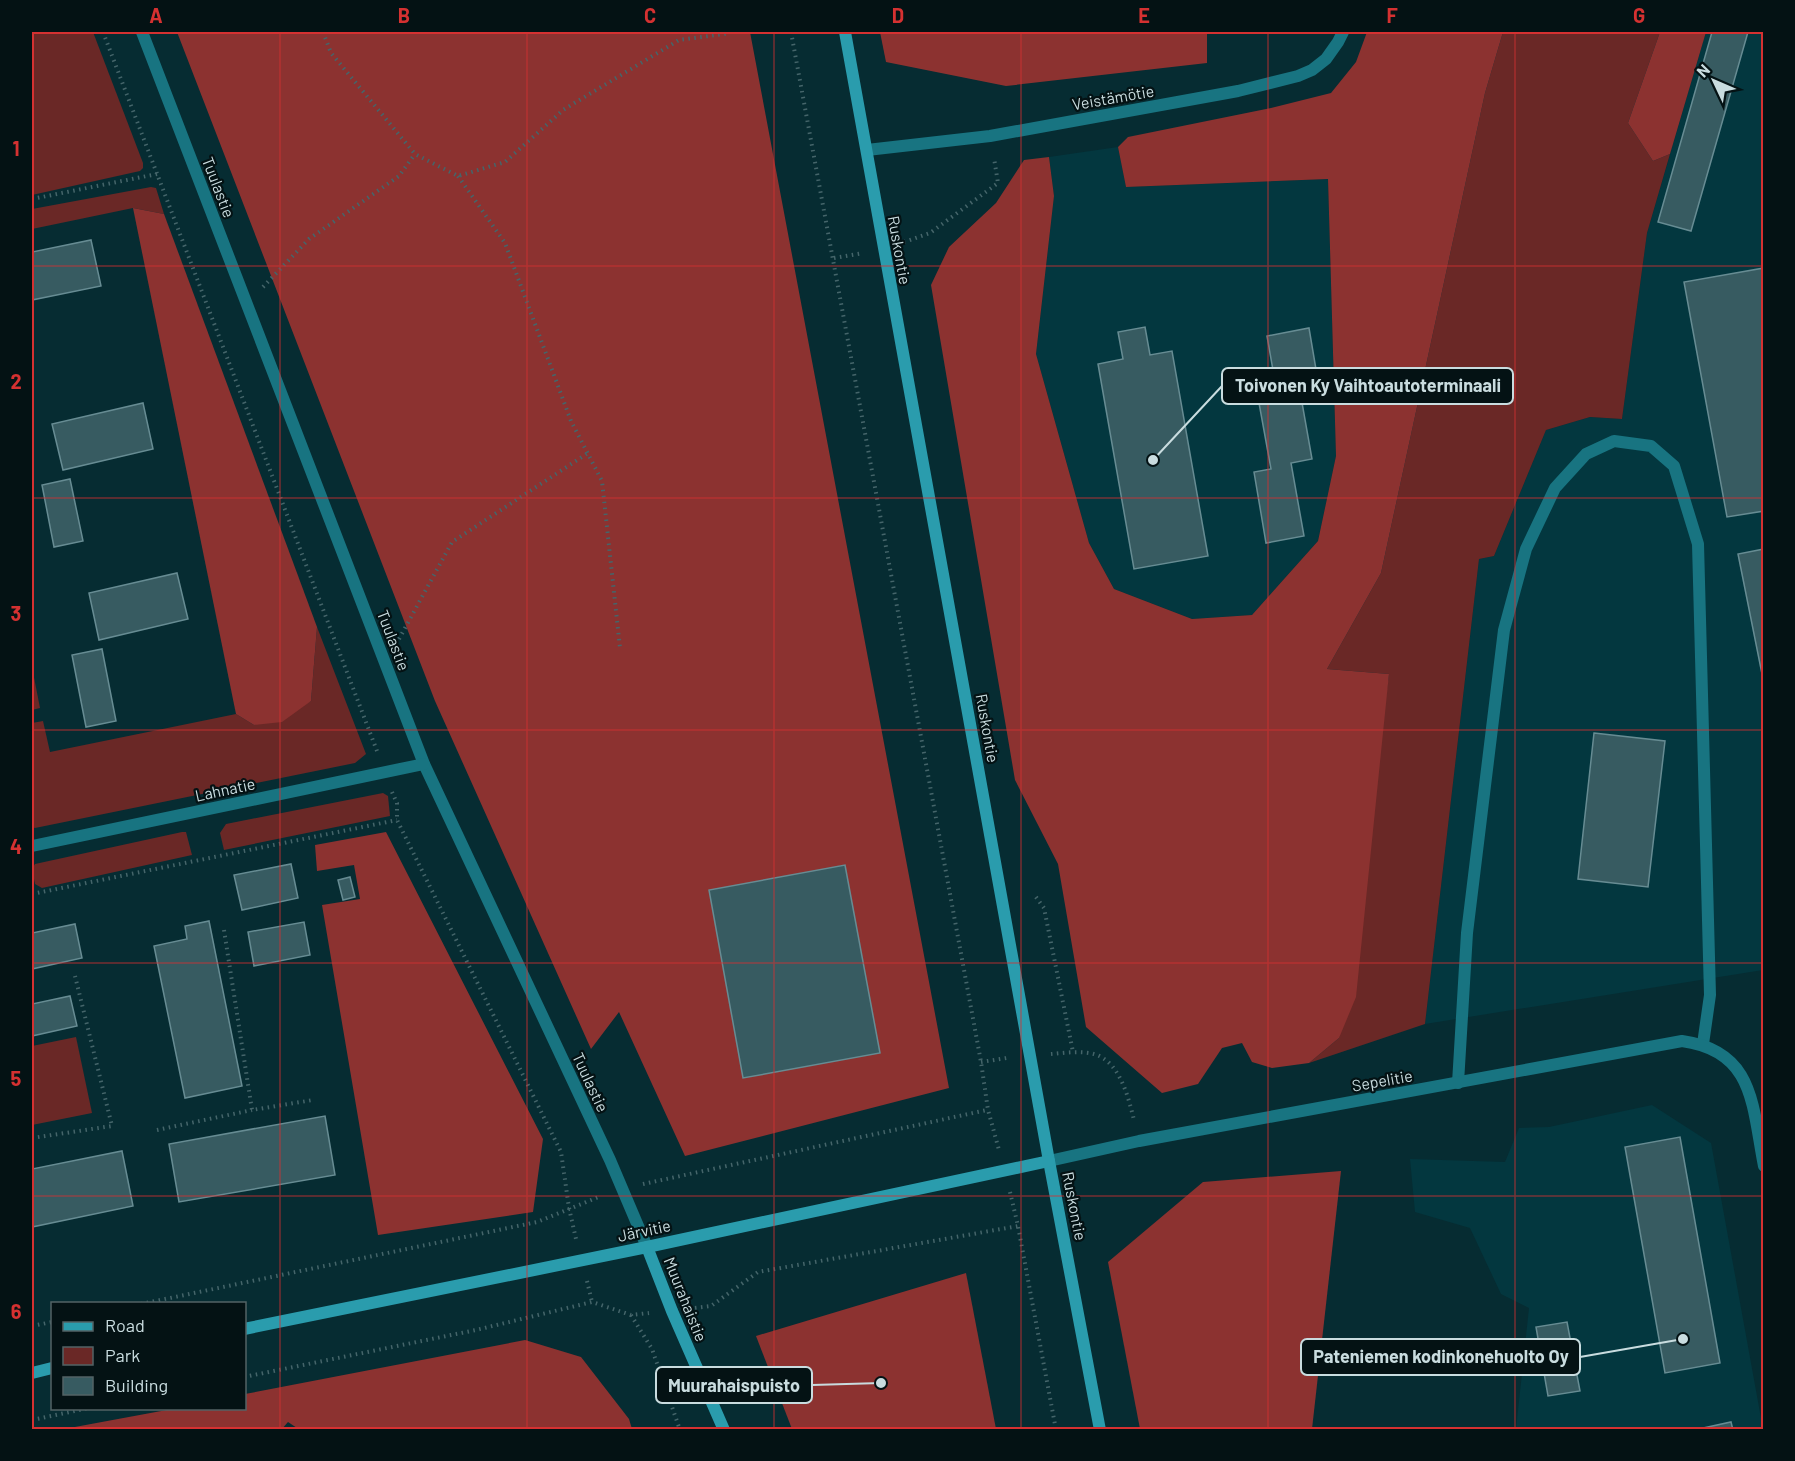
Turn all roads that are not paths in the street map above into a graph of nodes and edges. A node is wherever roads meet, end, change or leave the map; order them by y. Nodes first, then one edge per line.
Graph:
1 (141, 32) edge
2 (845, 32) edge
3 (1342, 32) edge
4 (867, 150) junction
5 (424, 764) junction
6 (32, 846) edge
7 (1703, 1044) junction
8 (1458, 1083) junction
9 (1049, 1161) junction
10 (1764, 1166) edge
11 (647, 1247) junction
12 (246, 1329) edge
13 (51, 1368) edge
14 (32, 1373) edge
15 (724, 1430) edge
16 (1100, 1430) edge

1 - 5 street, Tuulastie
2 - 4 main road, Ruskontie
3 - 4 street, Veistämötie
4 - 9 main road, Ruskontie
5 - 6 street, Lahnatie
5 - 11 street, Tuulastie
7 - 8 street, Sepelitie
7 - 8 street
7 - 10 street, Sepelitie
8 - 9 street, Sepelitie
9 - 11 main road, Järvitie
9 - 16 main road, Ruskontie
11 - 12 main road, Järvitie
11 - 15 main road, Muurahaistie
13 - 14 main road

